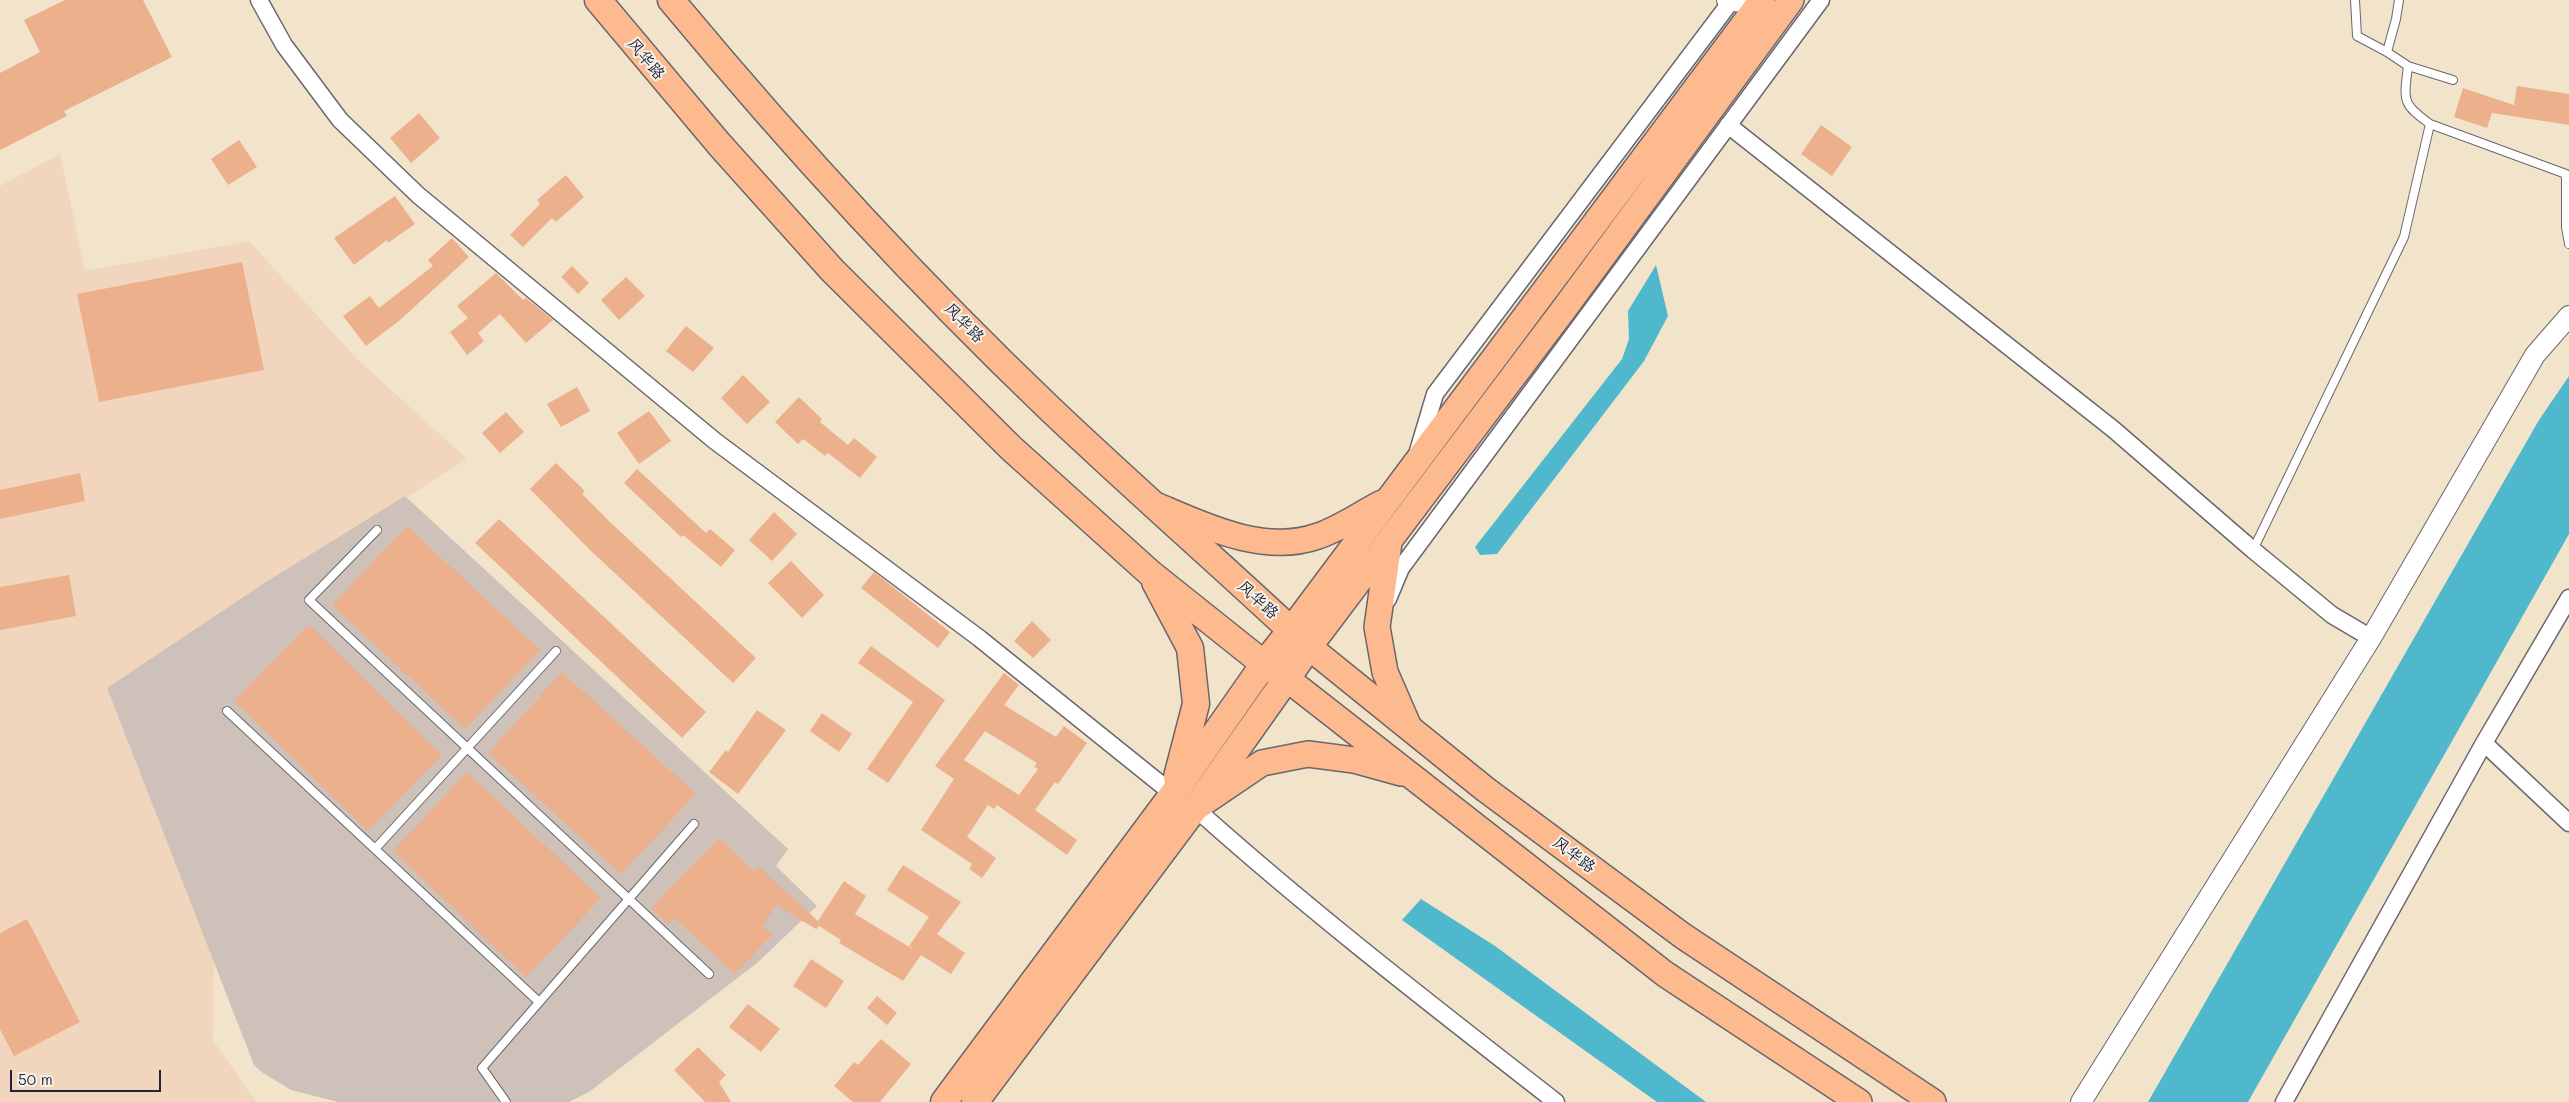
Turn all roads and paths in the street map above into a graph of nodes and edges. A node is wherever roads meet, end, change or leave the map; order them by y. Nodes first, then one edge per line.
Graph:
1 (259, 0) edge
2 (598, 0) edge
3 (671, 0) edge
4 (1821, 0) edge
5 (2355, 0) edge
6 (2399, 0) edge
7 (1730, 1) edge
8 (1778, 10) edge
9 (2387, 52) junction
10 (2408, 66) junction
11 (2453, 80) dead end
12 (2430, 124) junction
13 (1728, 125) junction
14 (2569, 244) edge
15 (2569, 316) edge
16 (1414, 466) junction
17 (1389, 499) junction
18 (1151, 503) junction
19 (377, 530) dead end
20 (1390, 541) junction
21 (2253, 550) junction
22 (1150, 573) junction
23 (2569, 598) edge
24 (1377, 626) junction
25 (2371, 638) junction
26 (1300, 639) junction
27 (556, 651) dead end
28 (1264, 664) junction
29 (1286, 678) junction
30 (227, 711) dead end
31 (1408, 727) junction
32 (2484, 743) junction
33 (467, 748) junction
34 (1412, 776) junction
35 (1173, 794) junction
36 (1195, 808) junction
37 (2569, 823) edge
38 (694, 824) dead end
39 (375, 849) junction
40 (629, 899) junction
41 (709, 974) dead end
42 (540, 1002) junction
43 (506, 1102) edge
44 (944, 1102) edge
45 (975, 1102) edge
46 (1556, 1102) edge
47 (1859, 1102) edge
48 (1933, 1102) edge
49 (2081, 1102) edge
50 (2284, 1102) edge

1 - 35 street
2 - 22 highway, 风华路
3 - 18 highway, 风华路
4 - 8 street
5 - 9 lane
6 - 9 lane
7 - 8 street
7 - 16 street
8 - 13 street
8 - 16 main road
8 - 20 main road
9 - 10 lane
10 - 11 lane
10 - 12 lane
12 - 14 lane
12 - 21 lane
13 - 21 street
13 - 24 street
15 - 25 street
16 - 17 main road
17 - 18 main road
17 - 26 main road
18 - 26 highway, 风华路
19 - 33 lane
20 - 24 main road
20 - 26 main road
21 - 25 street
22 - 28 highway, 风华路
22 - 35 highway
23 - 32 street
24 - 31 main road
25 - 49 street
26 - 28 highway
26 - 29 highway
26 - 31 main road, 风华路
27 - 33 lane
28 - 29 highway, 风华路
28 - 35 highway
29 - 34 main road, 风华路
29 - 36 highway
30 - 39 lane
31 - 48 main road, 风华路
32 - 37 street
32 - 50 street
33 - 39 lane
33 - 40 lane
34 - 36 main road
34 - 47 main road, 风华路
35 - 44 highway
36 - 45 highway
36 - 46 street
38 - 40 lane
39 - 42 lane
40 - 41 lane
40 - 42 lane
42 - 43 lane

